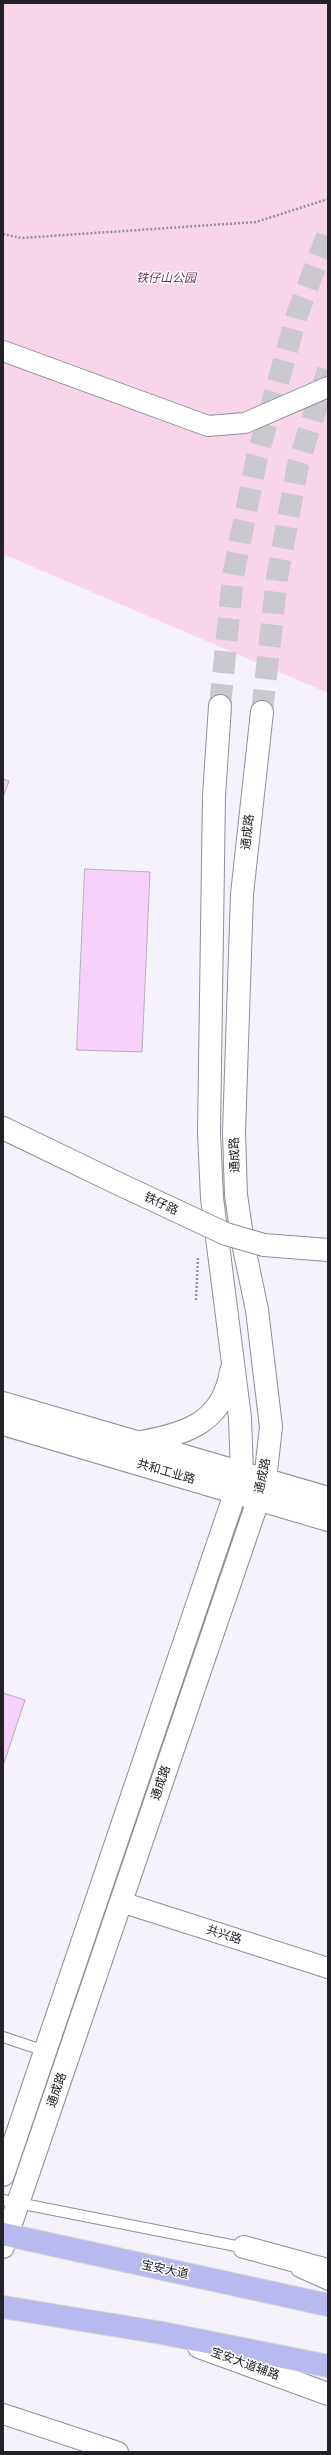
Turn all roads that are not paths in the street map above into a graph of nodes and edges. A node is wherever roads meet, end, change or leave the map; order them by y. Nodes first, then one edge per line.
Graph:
1 (3, 352) edge
2 (328, 387) edge
3 (220, 706) tunnel mouth
4 (262, 712) tunnel mouth
5 (3, 1128) edge
6 (328, 1250) edge
7 (233, 1362) junction
8 (3, 1403) edge
9 (3, 1424) edge
10 (139, 1443) junction
11 (239, 1482) junction
12 (261, 1489) junction
13 (328, 1498) edge
14 (328, 1520) edge
15 (121, 1902) junction
16 (328, 1968) edge
17 (3, 2037) edge
18 (45, 2051) junction
19 (3, 2175) edge
20 (10, 2202) edge
21 (4, 2238) edge
22 (244, 2247) junction
23 (328, 2270) edge
24 (328, 2285) edge
25 (328, 2305) edge
26 (3, 2307) edge
27 (162, 2333) junction
28 (328, 2366) edge
29 (328, 2394) edge
30 (3, 2414) edge
31 (118, 2452) edge

1 - 2 street
3 - 7 street, 通成路
4 - 12 street, 通成路
5 - 6 street, 铁仔路, bridge
7 - 10 street
7 - 11 street, 通成路
8 - 10 street, 共和工业路
9 - 11 street, 共和工业路
10 - 11 street, 共和工业路
11 - 12 street, 共和工业路
11 - 18 street, 通成路
12 - 13 street, 共和工业路
12 - 14 street, 共和工业路
12 - 15 street, 通成路
15 - 16 street, 共兴路
15 - 20 street, 通成路
17 - 18 lane
18 - 19 street, 通成路
20 - 21 street, 通成路
20 - 22 lane
21 - 25 main road, 宝安大道
22 - 23 street
22 - 24 lane
26 - 27 main road
27 - 28 main road
27 - 29 street, 宝安大道辅路
30 - 31 street

